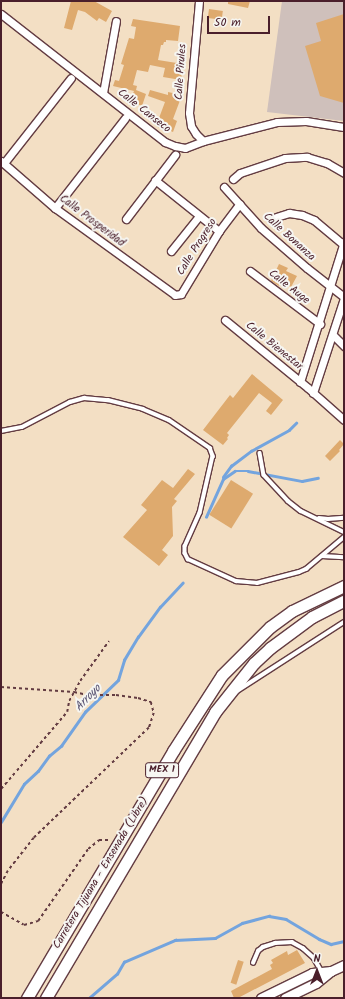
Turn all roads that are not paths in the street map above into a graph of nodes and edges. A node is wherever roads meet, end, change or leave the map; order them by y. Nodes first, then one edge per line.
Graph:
1 (198, 1) edge
2 (1, 14) edge
3 (116, 21) dead end
4 (71, 78) dead end
5 (103, 93) junction
6 (125, 118) dead end
7 (344, 127) edge
8 (203, 141) junction
9 (175, 155) dead end
10 (2, 162) edge
11 (344, 173) edge
12 (233, 179) dead end
13 (155, 180) junction
14 (224, 187) dead end
15 (239, 204) junction
16 (55, 208) junction
17 (199, 216) junction
18 (276, 217) dead end
19 (126, 219) dead end
20 (219, 231) junction
21 (344, 243) edge
22 (171, 251) dead end
23 (250, 271) dead end
24 (331, 287) junction
25 (171, 295) joint
26 (344, 298) edge
27 (225, 320) dead end
28 (317, 322) junction
29 (333, 335) junction
30 (344, 346) edge
31 (300, 382) junction
32 (311, 390) junction
33 (344, 420) edge
34 (1, 430) edge
35 (260, 453) dead end
36 (315, 517) junction
37 (344, 518) edge
38 (344, 532) edge
39 (344, 537) edge
40 (322, 556) junction
41 (344, 557) edge
42 (344, 586) edge
43 (344, 602) edge
44 (343, 624) edge
45 (226, 698) junction
46 (254, 963) dead end
47 (344, 965) edge
48 (326, 973) junction
49 (27, 998) edge
50 (46, 998) edge
51 (261, 998) edge
52 (285, 998) edge

1 - 8 street, Calle Pirules
2 - 5 street, Calle Canseco
3 - 5 street
4 - 10 street
5 - 8 street, Calle Canseco
6 - 16 street
7 - 8 street, Calle Canseco
9 - 13 street
10 - 16 street, Calle Prosperidad
11 - 12 street
13 - 17 street
13 - 19 street
14 - 15 street, Calle Bonanza
15 - 20 street, Calle Progreso
15 - 24 street, Calle Bonanza
16 - 25 street, Calle Prosperidad
17 - 20 street
17 - 22 street
18 - 21 street
20 - 25 street, Calle Progreso
21 - 24 street
23 - 28 street, Calle Auge
24 - 26 street, Calle Bonanza
24 - 28 street
26 - 29 street
27 - 31 street, Calle Bienestar
28 - 31 street
29 - 30 street
29 - 32 street
31 - 32 street, Calle Bienestar
32 - 33 street, Calle Bienestar
34 - 40 lane
35 - 36 lane
36 - 37 lane
36 - 38 lane
39 - 40 lane
40 - 41 lane
42 - 49 highway, Carretera Tijuana - Ensenada (Libre) / MEX 1
43 - 45 highway, Carretera Tijuana - Ensenada (Libre) / MEX 1
44 - 45 lane
45 - 50 highway, Carretera Tijuana - Ensenada (Libre) / MEX 1
46 - 48 lane
47 - 48 street
48 - 51 street
48 - 52 street

